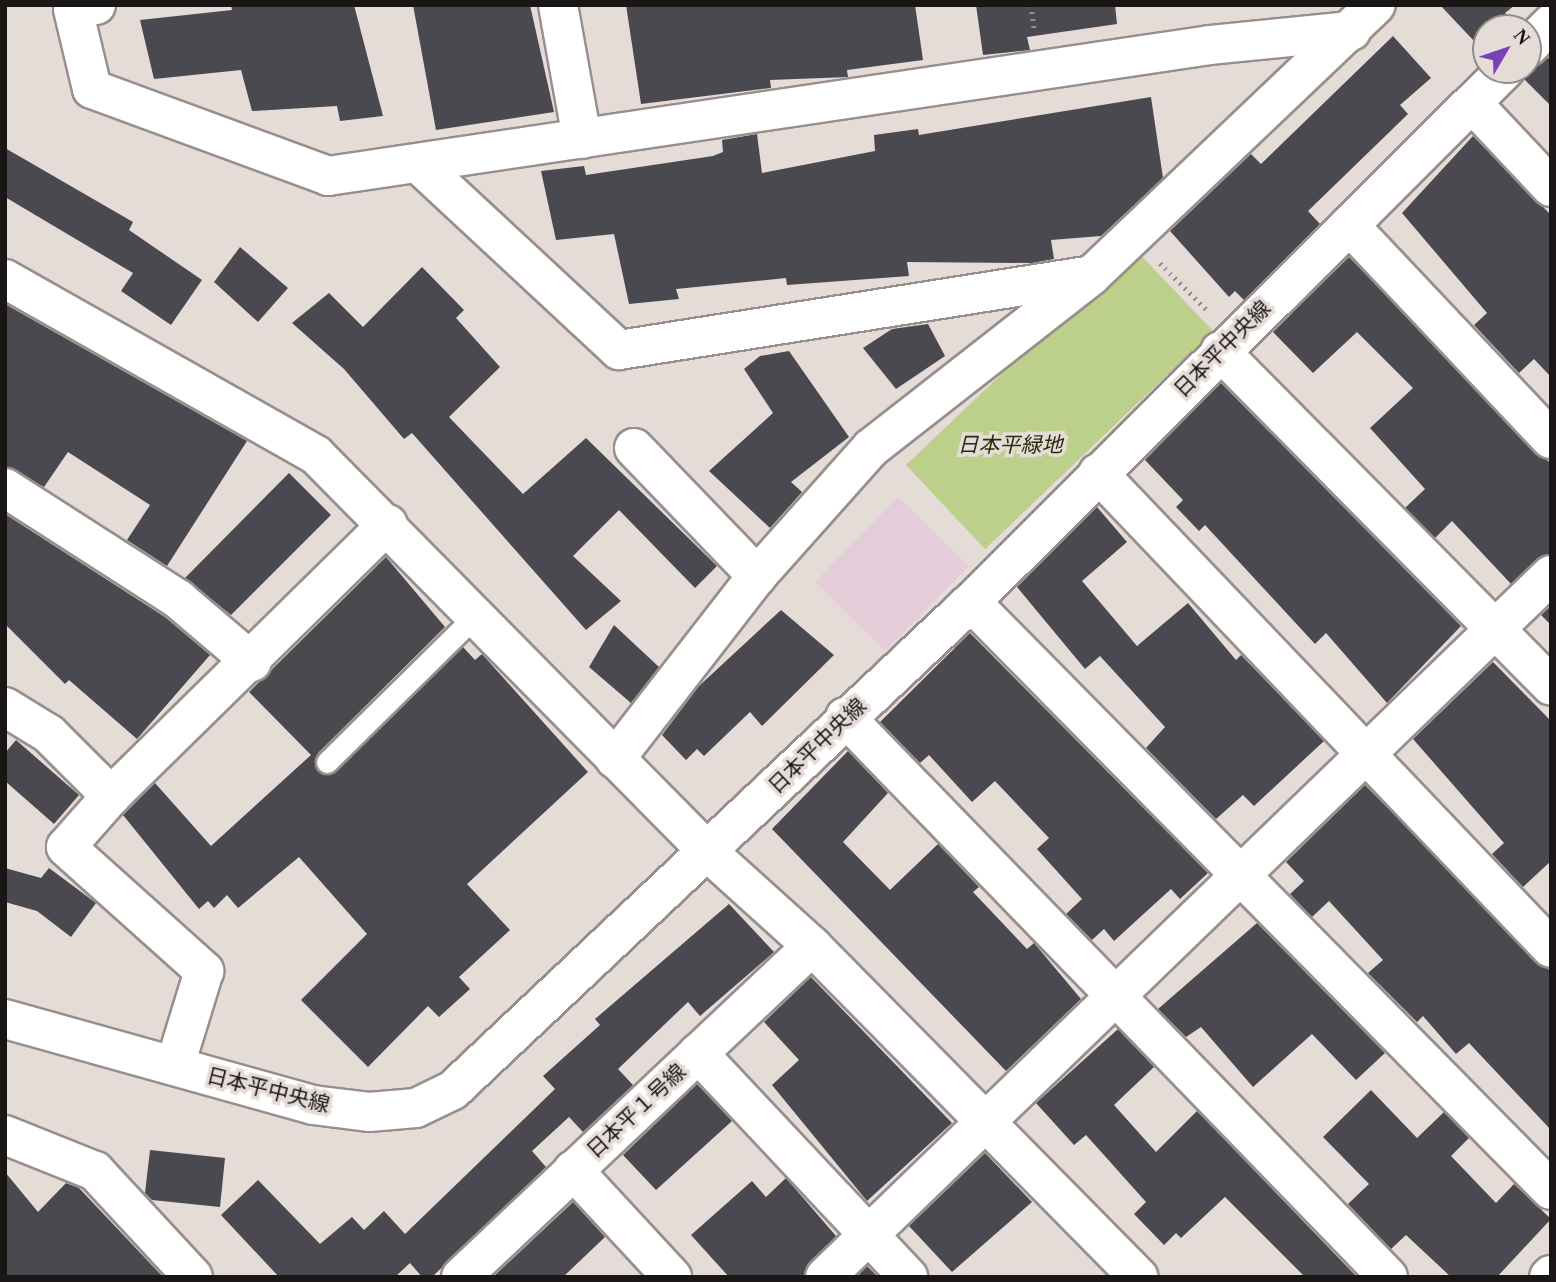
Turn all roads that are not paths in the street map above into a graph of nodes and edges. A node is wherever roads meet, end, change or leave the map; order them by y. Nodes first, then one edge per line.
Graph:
1 (96, 5) edge
2 (558, 5) edge
3 (1363, 18) edge
4 (1491, 84) edge
5 (1472, 103) junction
6 (582, 139) junction
7 (422, 166) junction
8 (1551, 187) edge
9 (1349, 225) junction
10 (1091, 276) junction
11 (5, 279) edge
12 (1227, 344) junction
13 (1551, 439) edge
14 (634, 448) dead end
15 (1098, 473) junction
16 (5, 488) edge
17 (388, 524) junction
18 (1551, 575) edge
19 (757, 576) junction
20 (971, 602) junction
21 (477, 614) junction
22 (1495, 628) junction
23 (252, 662) junction
24 (1551, 686) edge
25 (5, 707) edge
26 (845, 717) junction
27 (1363, 753) junction
28 (615, 759) junction
29 (327, 762) dead end
30 (111, 796) junction
31 (709, 853) junction
32 (1241, 880) junction
33 (812, 946) junction
34 (1551, 948) edge
35 (1119, 999) junction
36 (5, 1019) edge
37 (698, 1053) junction
38 (175, 1065) junction
39 (987, 1123) junction
40 (5, 1135) edge
41 (573, 1170) junction
42 (1551, 1190) edge
43 (868, 1235) junction
44 (193, 1277) edge
45 (461, 1277) edge
46 (672, 1277) edge
47 (825, 1277) edge
48 (908, 1277) edge
49 (1138, 1277) edge
50 (1388, 1277) edge

1 - 7 street
2 - 6 street
3 - 6 street
3 - 10 street
4 - 5 street, 日本平中央線
5 - 8 street
5 - 9 street, 日本平中央線
6 - 7 street
7 - 10 street
9 - 12 street, 日本平中央線
9 - 13 street
10 - 19 street
11 - 17 street
12 - 15 street, 日本平中央線
12 - 22 street
14 - 19 street
15 - 20 street, 日本平中央線
15 - 27 street
16 - 23 street
17 - 21 street
17 - 23 street
18 - 22 street
19 - 28 street
20 - 26 street, 日本平中央線
20 - 32 street
21 - 28 street
21 - 29 lane
22 - 24 street
22 - 27 street
23 - 30 street
25 - 30 street
26 - 31 street, 日本平中央線
26 - 35 street
27 - 32 street
27 - 34 street
28 - 31 street
30 - 38 street
31 - 33 street
31 - 38 street, 日本平中央線
32 - 35 street
32 - 42 street
33 - 37 street, 日本平１号線
33 - 39 street
35 - 39 street
35 - 50 street
36 - 38 street, 日本平中央線
37 - 41 street, 日本平１号線
37 - 43 street
39 - 43 street
39 - 49 street
40 - 44 street
41 - 45 street, 日本平１号線
41 - 46 street
43 - 47 street
43 - 48 street

